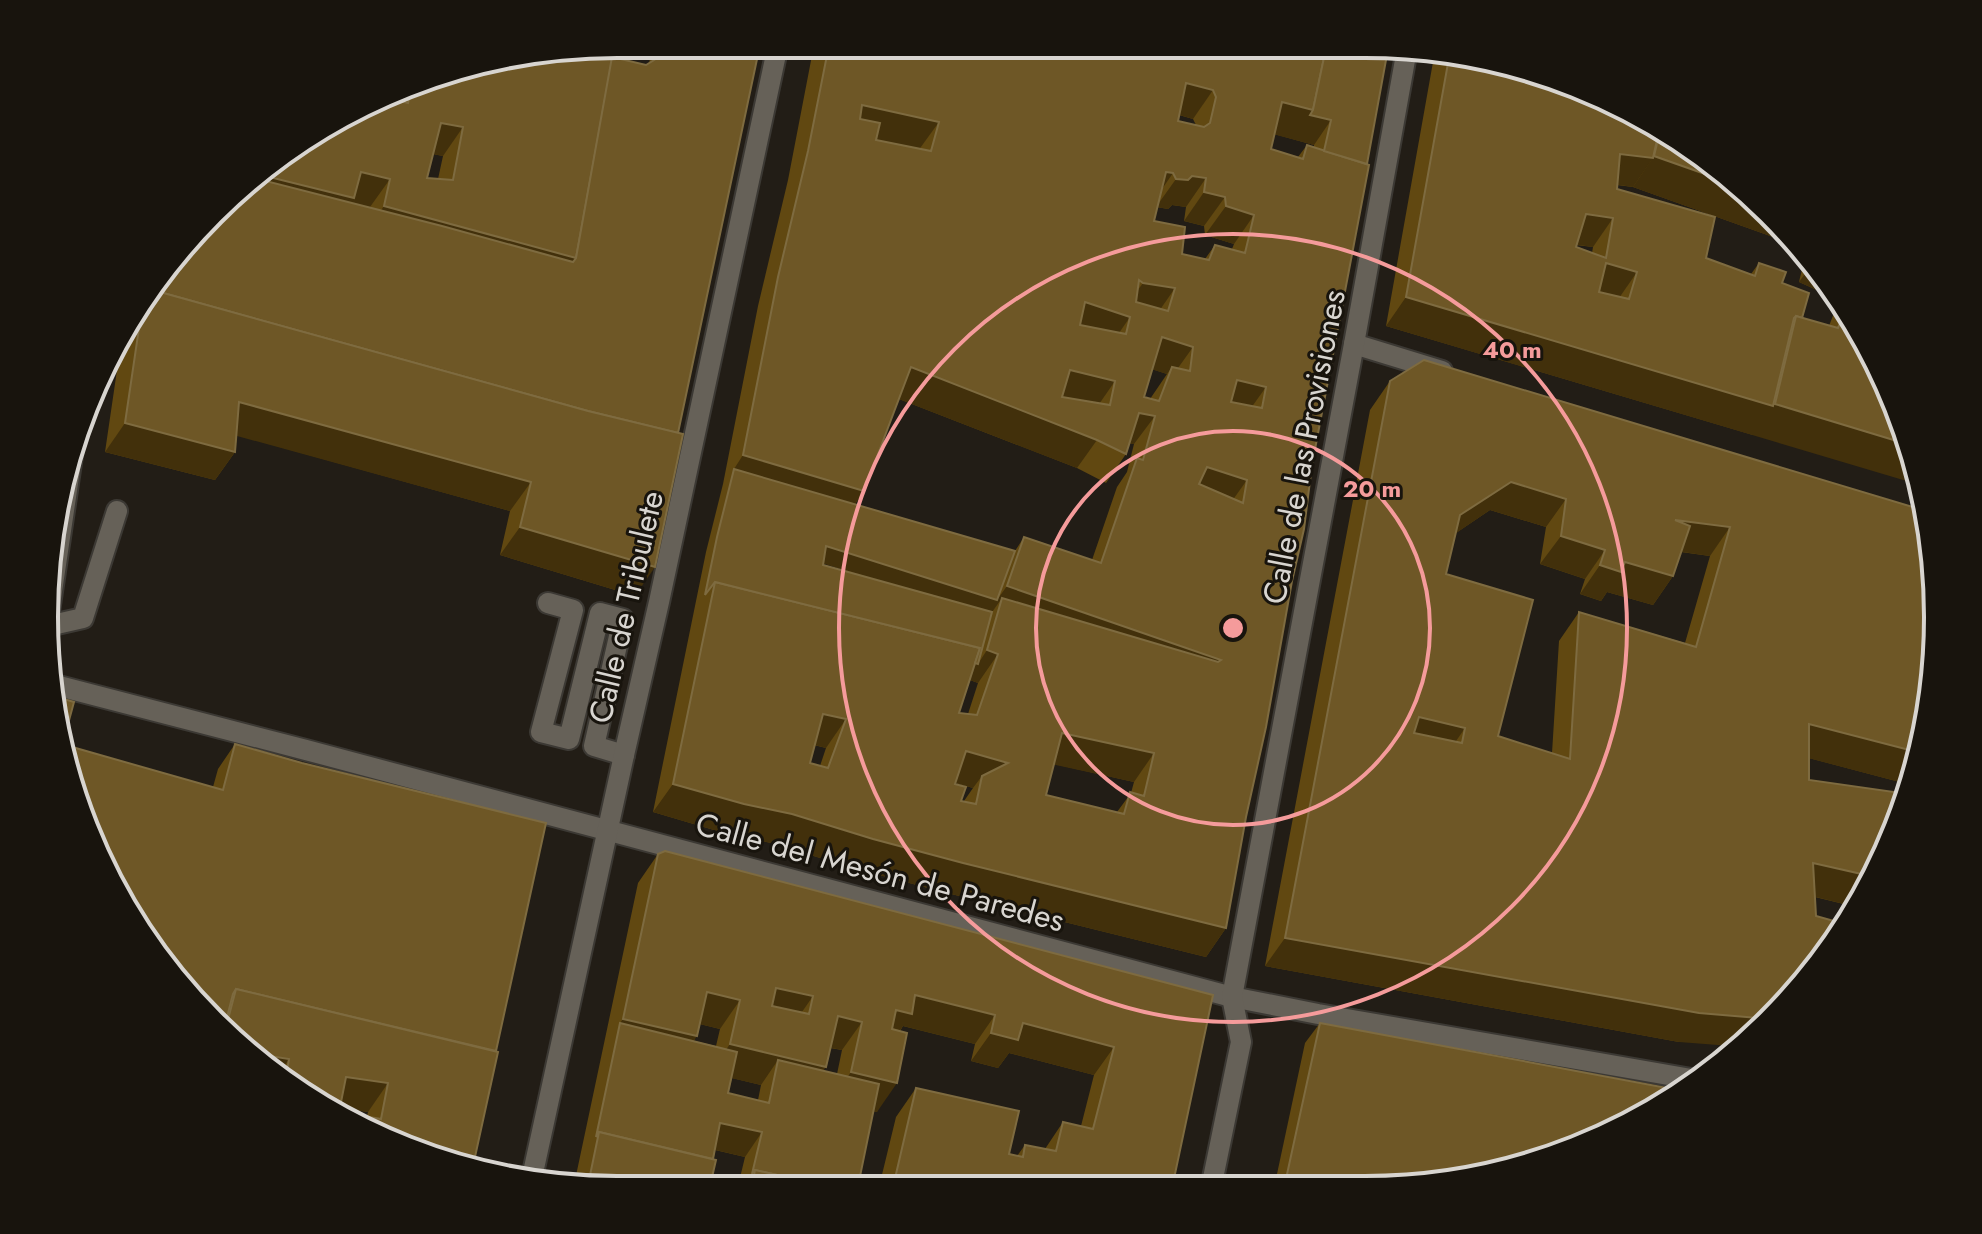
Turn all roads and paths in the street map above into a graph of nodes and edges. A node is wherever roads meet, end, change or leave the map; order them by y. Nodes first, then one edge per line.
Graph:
1 (775, 58) edge
2 (1405, 59) edge
3 (1354, 344) junction
4 (1460, 376) edge
5 (117, 511) dead end
6 (548, 603) dead end
7 (58, 626) edge
8 (63, 687) edge
9 (624, 755) junction
10 (608, 831) junction
11 (1232, 997) junction
12 (1682, 1077) edge
13 (534, 1169) edge
14 (1213, 1176) edge

1 - 9 street, Calle de Tribulete
2 - 3 street, Calle de las Provisiones
3 - 4 street
3 - 11 street, Calle de las Provisiones
5 - 7 street
6 - 9 street
8 - 10 street, Calle del Mesón de Paredes
9 - 10 street, Calle de Tribulete
10 - 11 street, Calle del Mesón de Paredes
10 - 13 street, Calle de Tribulete
11 - 12 street, Calle del Mesón de Paredes
11 - 14 street

